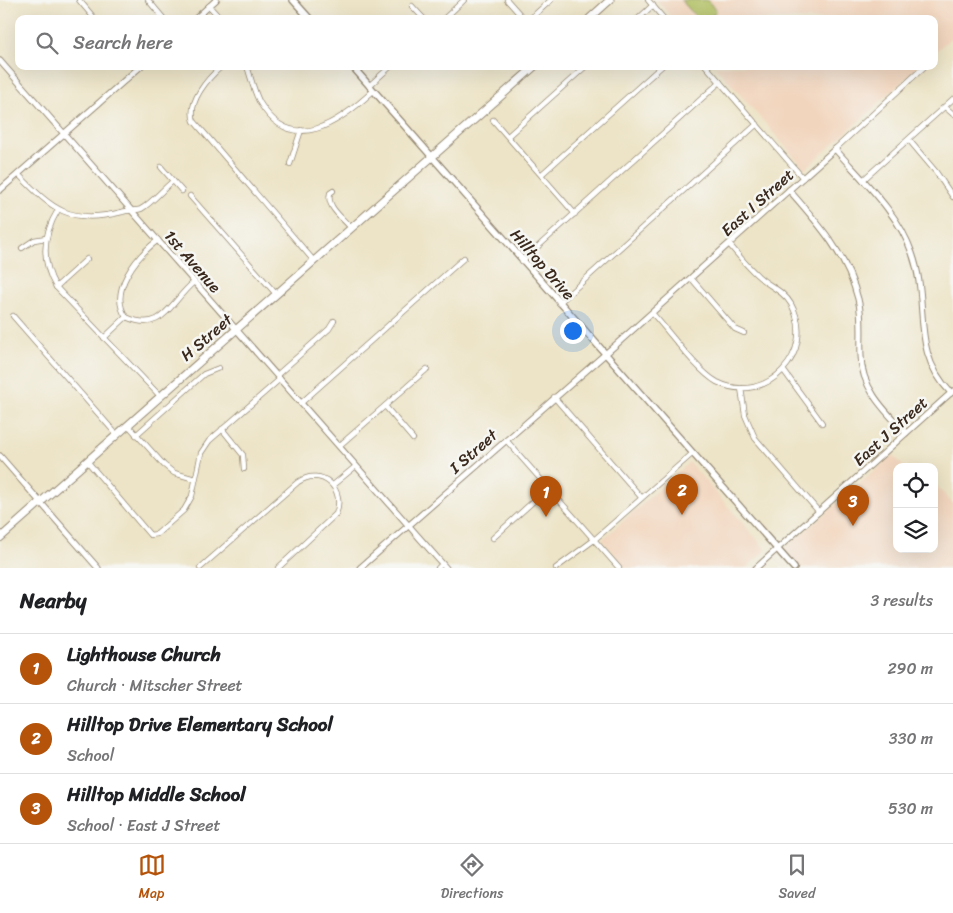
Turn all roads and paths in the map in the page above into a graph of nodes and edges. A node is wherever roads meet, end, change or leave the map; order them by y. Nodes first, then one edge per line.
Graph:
1 (79, 0) edge
2 (148, 0) edge
3 (216, 0) edge
4 (293, 0) edge
5 (464, 0) edge
6 (507, 0) edge
7 (551, 0) edge
8 (610, 0) edge
9 (648, 0) edge
10 (652, 5) junction
11 (209, 6) junction
12 (412, 6) dead end
13 (92, 15) edge
14 (161, 15) edge
15 (199, 15) edge
16 (217, 15) edge
17 (306, 15) edge
18 (420, 15) edge
19 (448, 15) edge
20 (520, 15) edge
21 (534, 15) edge
22 (593, 15) edge
23 (642, 15) edge
24 (661, 15) edge
25 (0, 61) edge
26 (135, 70) edge
27 (218, 70) edge
28 (248, 70) edge
29 (355, 70) edge
30 (387, 70) edge
31 (531, 70) edge
32 (582, 70) edge
33 (658, 70) edge
34 (710, 70) edge
35 (920, 70) edge
36 (720, 82) junction
37 (371, 88) junction
38 (953, 99) edge
39 (945, 107) junction
40 (953, 114) edge
41 (493, 120) dead end
42 (757, 124) junction
43 (301, 130) junction
44 (64, 134) junction
45 (508, 136) junction
46 (909, 140) junction
47 (835, 149) junction
48 (432, 158) junction
49 (290, 164) dead end
50 (161, 167) dead end
51 (18, 174) junction
52 (542, 174) junction
53 (803, 178) junction
54 (863, 180) junction
55 (0, 181) edge
56 (173, 181) junction
57 (2, 188) edge
58 (789, 190) junction
59 (182, 191) dead end
60 (333, 191) dead end
61 (190, 196) dead end
62 (953, 197) edge
63 (58, 210) junction
64 (131, 211) junction
65 (575, 214) junction
66 (352, 228) junction
67 (46, 238) junction
68 (158, 240) junction
69 (729, 244) junction
70 (22, 248) dead end
71 (464, 258) dead end
72 (87, 259) dead end
73 (314, 261) junction
74 (522, 261) junction
75 (690, 278) junction
76 (194, 282) junction
77 (56, 287) junction
78 (276, 294) junction
79 (559, 303) junction
80 (652, 312) junction
81 (13, 316) dead end
82 (126, 317) junction
83 (334, 321) dead end
84 (236, 329) junction
85 (744, 333) dead end
86 (104, 338) junction
87 (604, 354) junction
88 (219, 368) dead end
89 (427, 369) dead end
90 (784, 371) junction
91 (278, 377) junction
92 (741, 388) junction
93 (952, 392) edge
94 (160, 396) junction
95 (554, 397) junction
96 (301, 403) junction
97 (385, 406) junction
98 (822, 423) dead end
99 (128, 425) junction
100 (222, 430) junction
101 (906, 433) junction
102 (136, 434) junction
103 (117, 435) junction
104 (412, 439) dead end
105 (506, 440) junction
106 (339, 446) junction
107 (693, 453) junction
108 (0, 456) edge
109 (87, 462) junction
110 (356, 466) junction
111 (244, 469) dead end
112 (195, 479) junction
113 (333, 485) junction
114 (548, 488) junction
115 (641, 497) junction
116 (40, 502) junction
117 (819, 512) junction
118 (408, 525) junction
119 (0, 538) edge
120 (493, 538) dead end
121 (594, 540) junction
122 (778, 549) junction
123 (442, 567) edge
124 (98, 568) edge
125 (200, 568) edge
126 (278, 568) edge
127 (360, 568) edge
128 (556, 568) edge
129 (619, 568) edge
130 (756, 568) edge
131 (794, 568) edge

1 - 13 street
2 - 14 street
3 - 11 street
4 - 17 main road
5 - 19 street
6 - 20 street
7 - 21 street
8 - 22 main road
9 - 10 street
10 - 23 street
10 - 24 street
11 - 15 street
11 - 16 street
12 - 18 street
25 - 44 street, 1st Avenue
26 - 44 street
27 - 73 street
28 - 43 street
29 - 37 main road, Hilltop Drive
30 - 37 street
31 - 48 main road, H Street
32 - 45 street
33 - 52 street
34 - 36 street
35 - 47 street, East I Street
36 - 42 street
36 - 65 street
37 - 43 street
37 - 48 main road, Hilltop Drive
38 - 39 street
39 - 40 street
39 - 46 street
41 - 45 street
42 - 53 street
42 - 79 street
43 - 49 street
44 - 51 street
44 - 64 street, 1st Avenue
45 - 52 street
46 - 54 street
46 - 62 street
47 - 53 street, East I Street
47 - 54 street
48 - 66 main road, H Street
48 - 74 main road, Hilltop Drive
50 - 56 street
51 - 57 street
51 - 63 street
52 - 65 street
53 - 58 street, East I Street
54 - 93 street
55 - 57 street
56 - 59 street
56 - 64 street
58 - 69 street, East I Street
58 - 101 street
60 - 66 street
61 - 78 street
63 - 64 street
63 - 67 street
64 - 68 street, 1st Avenue
65 - 74 street
66 - 73 main road, H Street
67 - 70 street
67 - 77 street
68 - 76 street, 1st Avenue
68 - 82 street
69 - 75 street, East I Street
69 - 90 street
71 - 96 street
72 - 77 street
73 - 78 main road, H Street
74 - 79 main road, Hilltop Drive
75 - 80 street, East I Street
75 - 85 street
76 - 82 street
76 - 84 street, 1st Avenue
77 - 86 street
78 - 84 main road, H Street
79 - 87 main road, Hilltop Drive
80 - 87 street, East I Street
80 - 92 street
81 - 103 street
82 - 86 street
83 - 91 street
84 - 91 street, 1st Avenue
84 - 94 main road, H Street
86 - 94 street
87 - 95 street, I Street
87 - 107 main road, Hilltop Drive
88 - 102 street
89 - 97 street
90 - 92 street
90 - 98 street
91 - 96 street, 1st Avenue
91 - 100 street
92 - 117 street
93 - 101 street, East J Street
94 - 99 main road, H Street
95 - 105 street, I Street
95 - 115 street
96 - 106 street, 1st Avenue
97 - 104 street
97 - 106 street
99 - 102 street
99 - 103 main road, H Street
100 - 111 street
100 - 112 street
101 - 117 street, East J Street
102 - 112 street
103 - 109 main road, H Street
105 - 114 street
105 - 118 street, I Street
106 - 110 street, 1st Avenue
107 - 115 street
107 - 122 main road, Hilltop Drive
108 - 116 street
109 - 112 street
109 - 116 main road, H Street
110 - 113 street
110 - 118 street, 1st Avenue
113 - 125 street
113 - 126 street
114 - 120 street
114 - 121 street
115 - 121 street
116 - 119 main road, H Street
116 - 124 street
117 - 122 street, East J Street
118 - 123 street, 1st Avenue
118 - 127 street, I Street
121 - 128 street
121 - 129 street
122 - 130 street, East J Street
122 - 131 main road, Hilltop Drive

